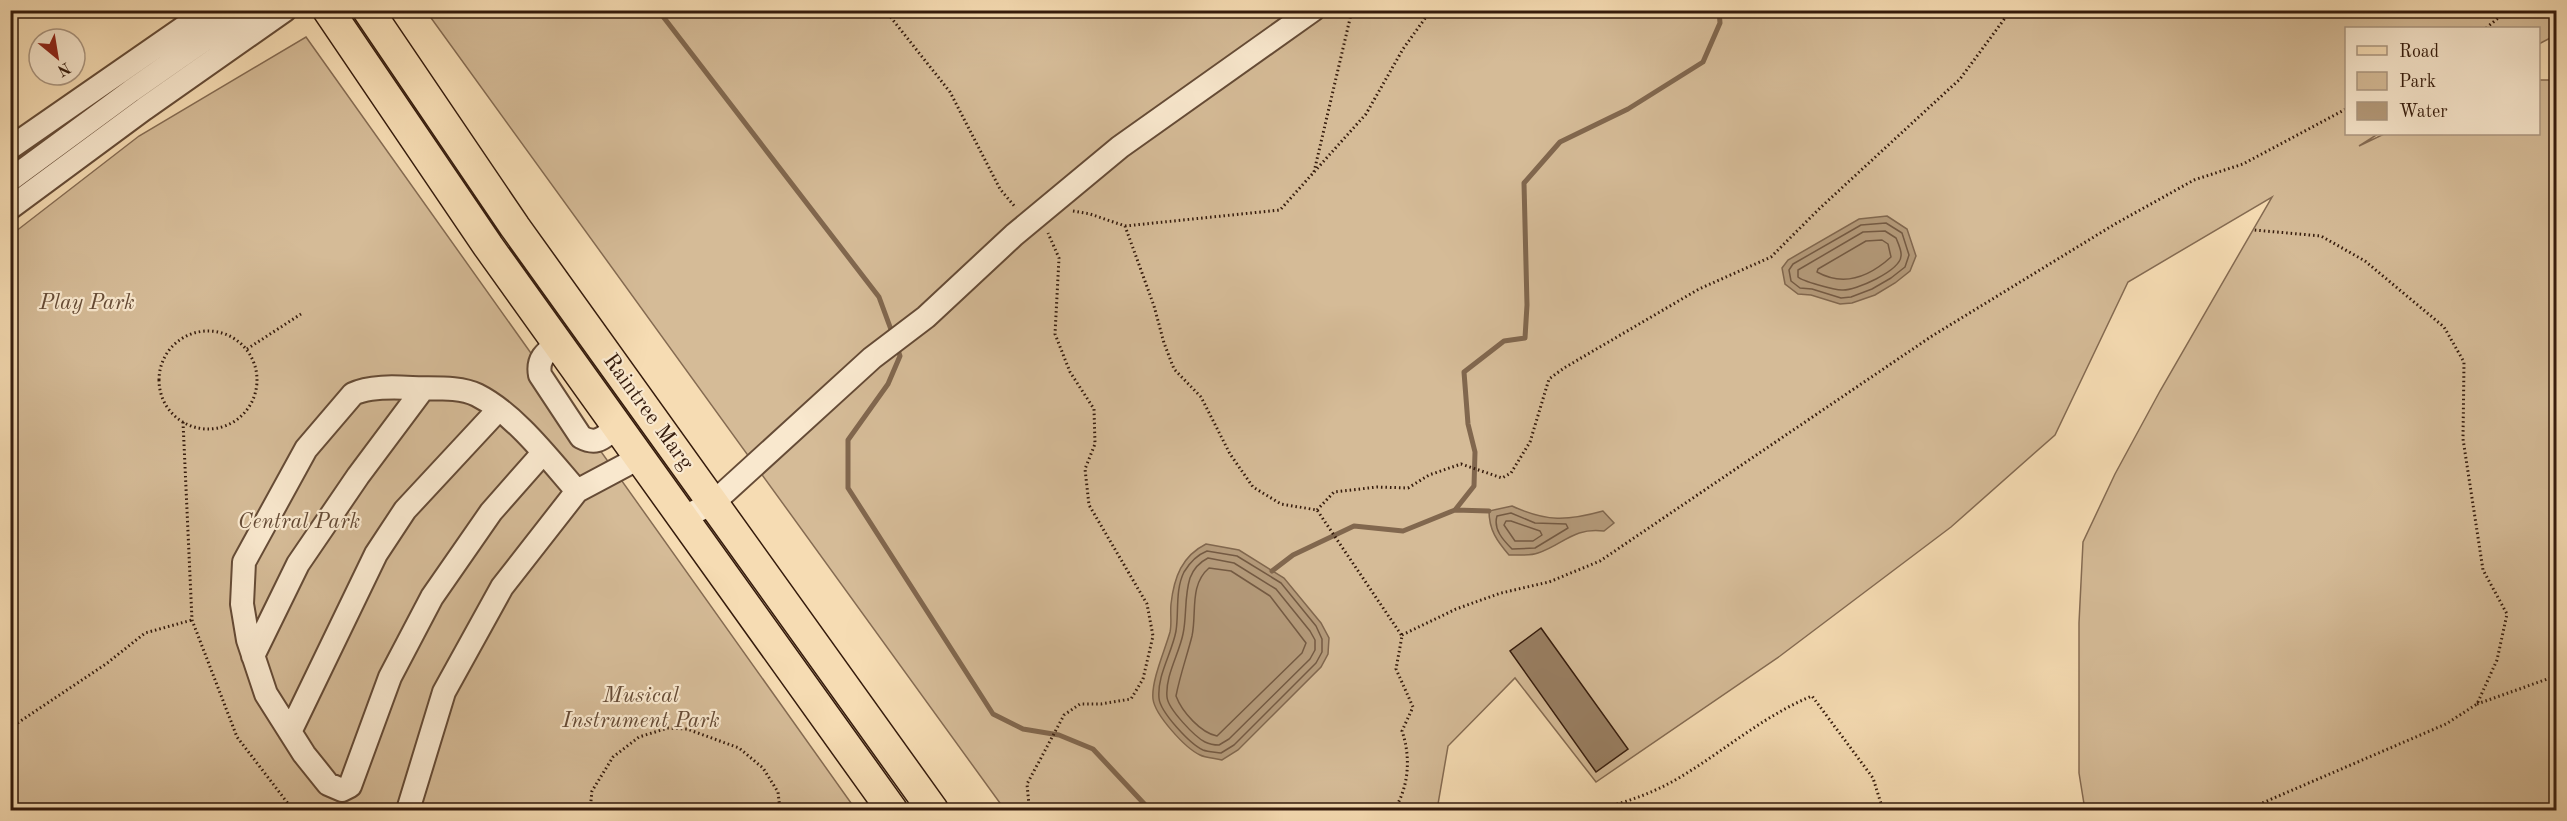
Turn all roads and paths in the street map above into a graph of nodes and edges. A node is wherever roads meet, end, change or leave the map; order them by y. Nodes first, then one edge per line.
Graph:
1 (209, 10) edge
2 (285, 10) edge
3 (328, 10) edge
4 (368, 10) edge
5 (885, 10) edge
6 (1313, 10) edge
7 (1352, 10) edge
8 (1431, 10) edge
9 (2012, 10) edge
10 (2508, 10) edge
11 (238, 13) edge
12 (2487, 27) edge
13 (72, 104) junction
14 (2345, 110) edge
15 (85, 125) junction
16 (10, 148) edge
17 (1314, 173) junction
18 (10, 180) edge
19 (10, 208) edge
20 (1047, 208) junction
21 (1028, 223) junction
22 (1125, 226) junction
23 (2254, 230) dead end
24 (301, 314) dead end
25 (247, 350) junction
26 (423, 389) junction
27 (498, 410) junction
28 (183, 422) junction
29 (543, 453) junction
30 (639, 458) junction
31 (577, 491) junction
32 (713, 503) junction
33 (1317, 510) junction
34 (682, 518) junction
35 (192, 620) junction
36 (1402, 636) junction
37 (253, 656) junction
38 (2556, 676) edge
39 (2477, 704) junction
40 (10, 728) edge
41 (290, 732) junction
42 (1029, 805) dead end
43 (293, 810) edge
44 (408, 810) edge
45 (590, 810) edge
46 (780, 810) edge
47 (892, 810) edge
48 (933, 810) edge
49 (1395, 810) edge
50 (1595, 810) edge
51 (1883, 810) edge
52 (2246, 810) edge

1 - 13 street
2 - 19 street
3 - 30 main road, Raintree Marg
4 - 32 main road, Raintree Marg
5 - 21 path
6 - 20 street
7 - 17 path
8 - 17 path
9 - 33 path
10 - 12 path
11 - 15 street
13 - 15 street
13 - 16 street
14 - 36 path
15 - 18 street
17 - 22 path
20 - 21 street
20 - 22 path
20 - 42 path
21 - 32 street
22 - 33 path
23 - 39 path
24 - 25 path
25 - 28 path
25 - 28 path
26 - 27 street
26 - 37 street
26 - 37 street
27 - 29 street
27 - 41 street
28 - 35 path
29 - 31 street
29 - 41 street
30 - 31 street
30 - 34 main road, Raintree Marg
31 - 44 street
32 - 34 street
32 - 48 main road, Raintree Marg
33 - 36 path
34 - 47 main road, Raintree Marg
35 - 40 path
35 - 43 path
36 - 49 path
37 - 41 street
38 - 39 path
39 - 52 path
45 - 46 path
50 - 51 path

